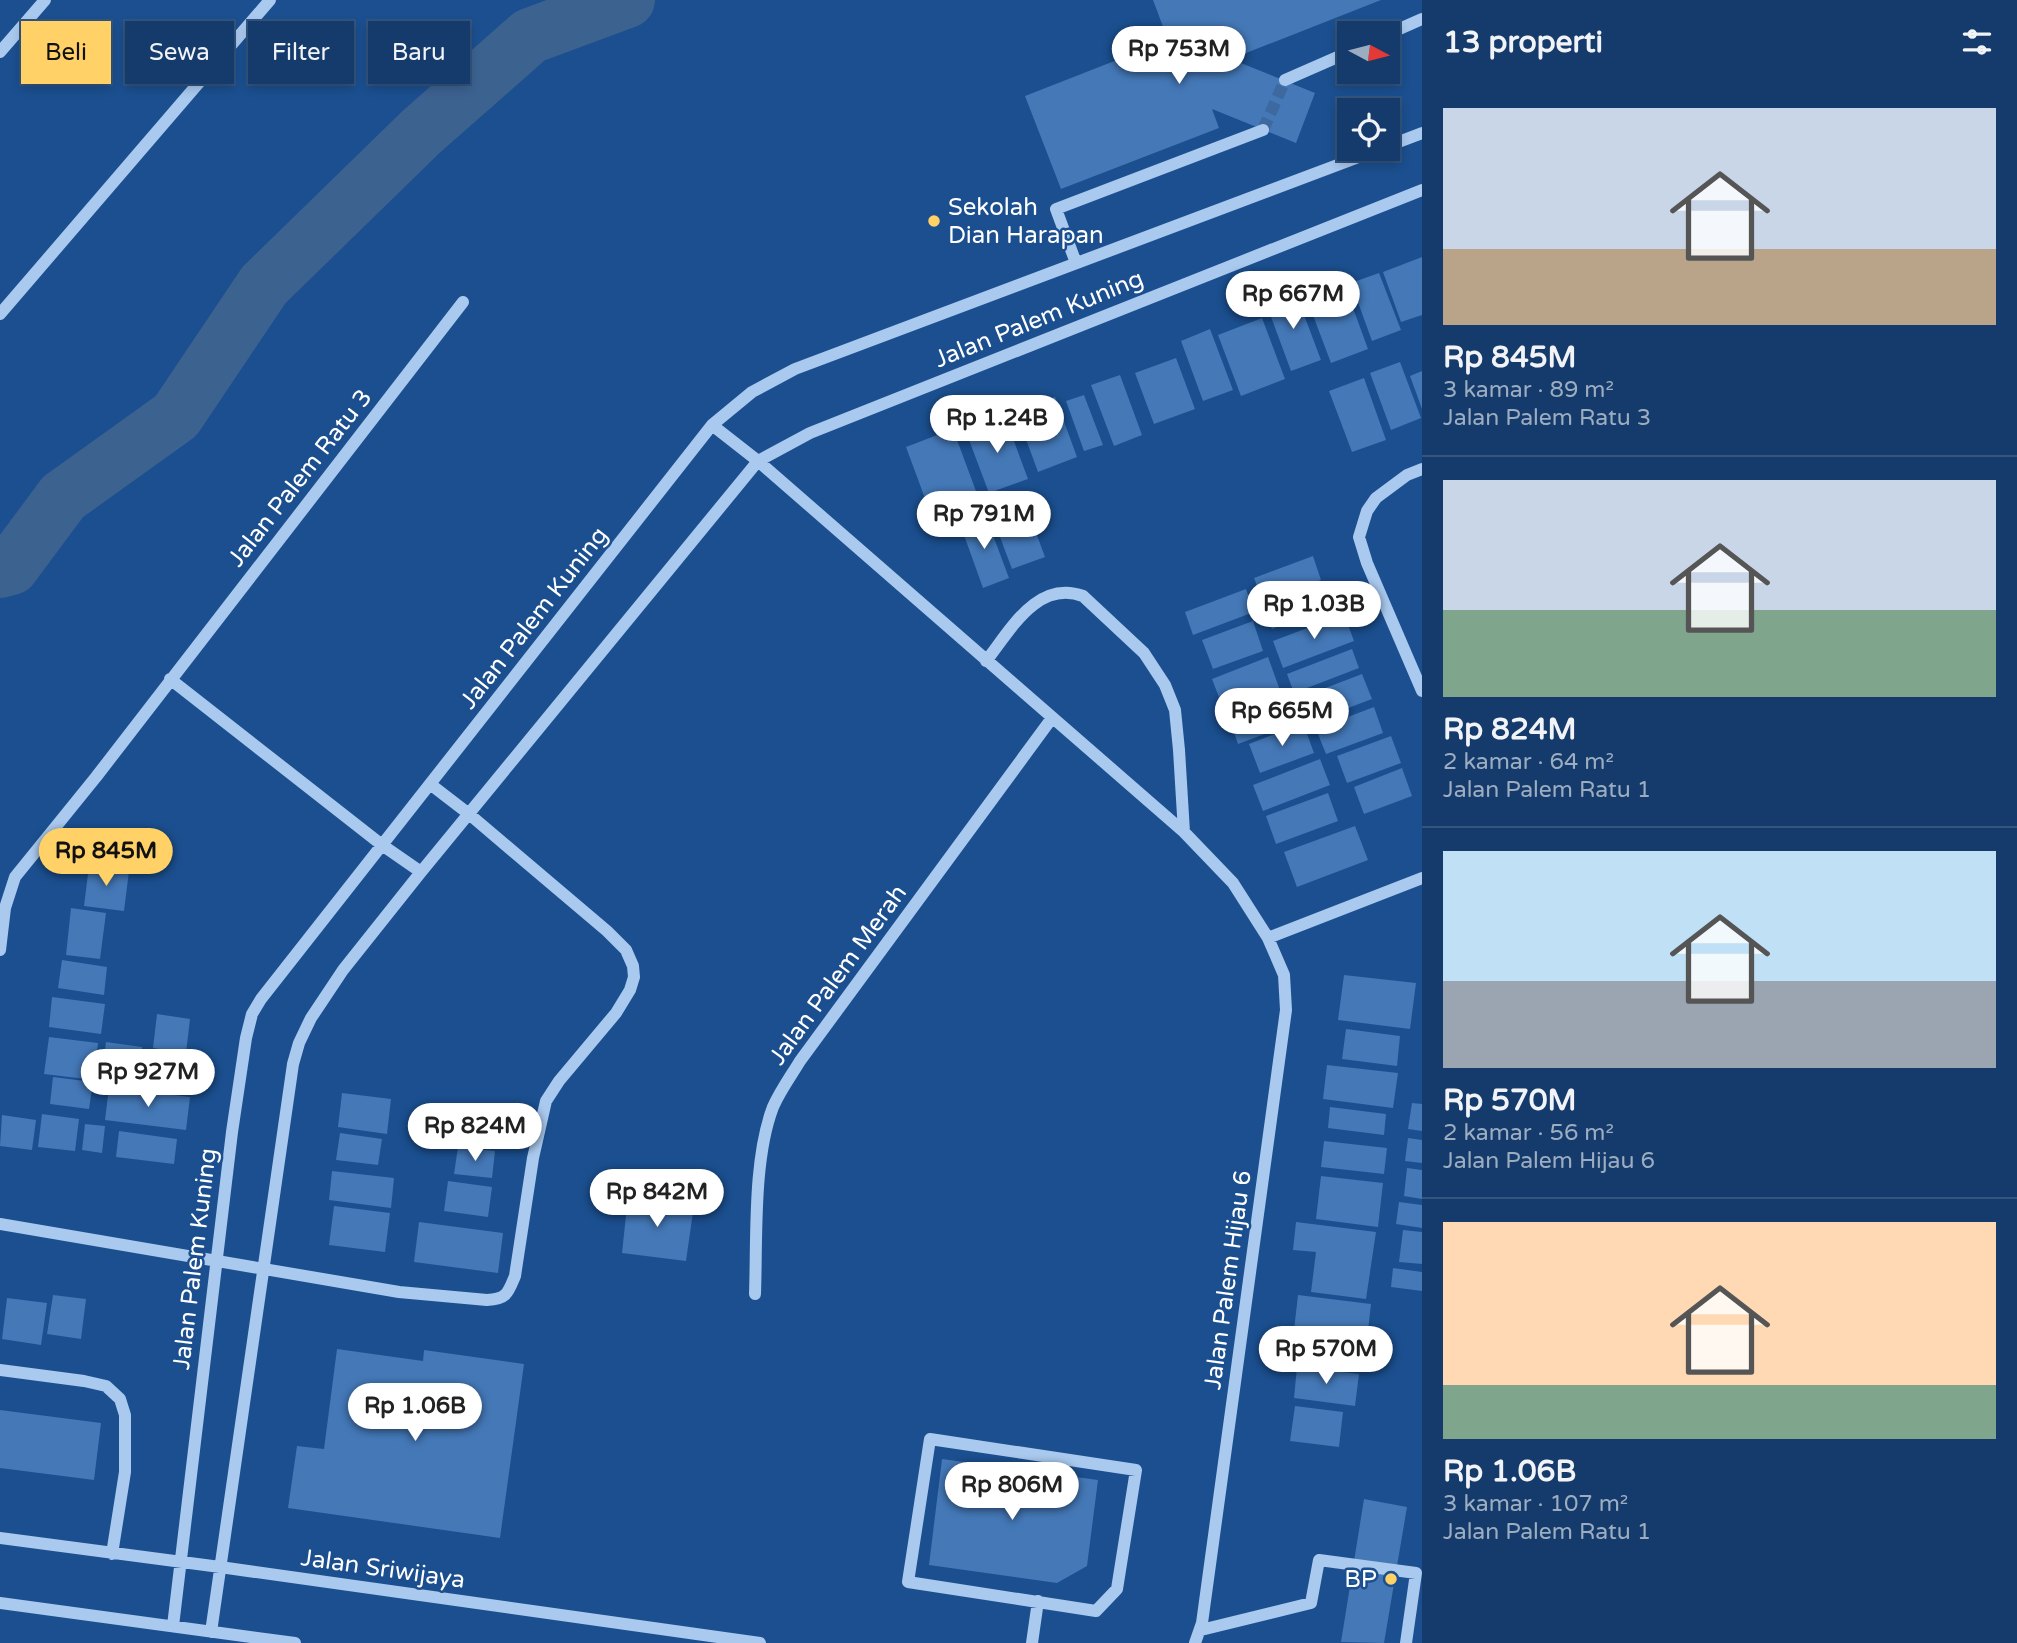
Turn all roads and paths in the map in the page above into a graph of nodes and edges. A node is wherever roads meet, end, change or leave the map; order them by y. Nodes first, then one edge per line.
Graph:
1 (45, 0) edge
2 (270, 0) edge
3 (1422, 19) edge
4 (1400, 29) edge
5 (0, 52) edge
6 (1337, 57) edge
7 (1285, 80) tunnel mouth
8 (1263, 130) dead end
9 (1422, 133) edge
10 (1400, 141) edge
11 (1348, 161) edge
12 (1422, 190) edge
13 (1076, 263) junction
14 (463, 302) dead end
15 (0, 314) edge
16 (712, 425) junction
17 (758, 461) junction
18 (1422, 469) edge
19 (986, 661) junction
20 (170, 679) junction
21 (1422, 691) edge
22 (1052, 718) junction
23 (430, 784) junction
24 (469, 814) junction
25 (1184, 832) junction
26 (382, 845) junction
27 (421, 872) junction
28 (1422, 878) edge
29 (1268, 938) junction
30 (0, 950) edge
31 (0, 1224) edge
32 (216, 1261) junction
33 (264, 1268) junction
34 (755, 1294) dead end
35 (0, 1370) edge
36 (0, 1538) edge
37 (112, 1554) junction
38 (181, 1562) junction
39 (220, 1567) junction
40 (1038, 1601) junction
41 (0, 1603) edge
42 (173, 1626) junction
43 (211, 1632) junction
44 (1202, 1636) edge
45 (228, 1639) edge
46 (295, 1643) edge
47 (760, 1643) edge
48 (1032, 1643) edge
49 (1195, 1643) edge
50 (1405, 1643) edge

1 - 5 street
2 - 15 street
3 - 4 street
6 - 7 street
8 - 13 street
9 - 10 street
11 - 13 street, Jalan Palem Kuning
12 - 17 street, Jalan Palem Kuning
13 - 16 street, Jalan Palem Kuning
14 - 20 street, Jalan Palem Ratu 3
16 - 17 street, Jalan Palem Hijau 6
16 - 23 street, Jalan Palem Kuning
17 - 19 street, Jalan Palem Hijau 6
17 - 24 street, Jalan Palem Kuning
18 - 21 street
19 - 22 street, Jalan Palem Hijau 6
19 - 25 street
20 - 26 street
20 - 30 street, Jalan Palem Ratu 3
22 - 25 street, Jalan Palem Hijau 6
22 - 34 street, Jalan Palem Merah
23 - 24 street
23 - 26 street, Jalan Palem Kuning
24 - 27 street, Jalan Palem Kuning
24 - 33 street
25 - 29 street, Jalan Palem Hijau 6
26 - 27 street
26 - 32 street, Jalan Palem Kuning
27 - 33 street, Jalan Palem Kuning
28 - 29 street
29 - 44 street, Jalan Palem Hijau 6
31 - 32 street
32 - 33 street
32 - 38 street, Jalan Palem Kuning
33 - 39 street, Jalan Palem Kuning
35 - 37 street
36 - 37 street, Jalan Sriwijaya
37 - 38 street, Jalan Sriwijaya
38 - 39 street, Jalan Sriwijaya
38 - 42 street, Jalan Palem Kuning
39 - 43 street, Jalan Palem Kuning
39 - 47 street, Jalan Sriwijaya
40 - 40 street
40 - 48 street
41 - 42 street
42 - 43 street
43 - 45 street
44 - 49 street, Jalan Palem Hijau 6
44 - 50 street
45 - 46 street

